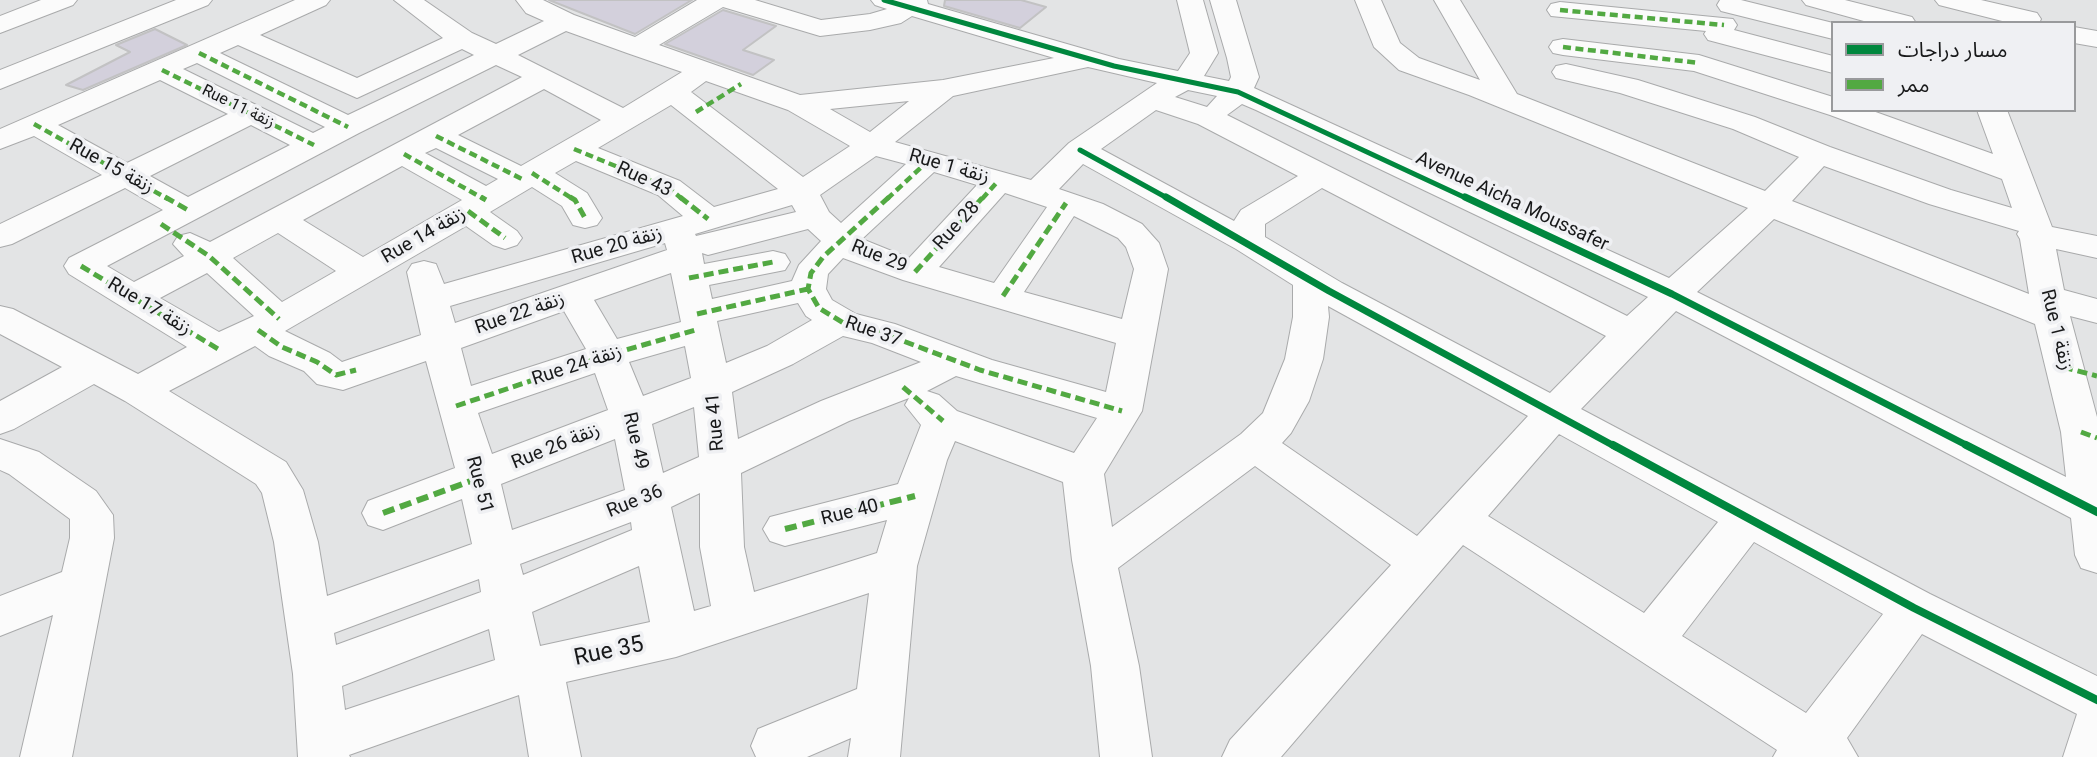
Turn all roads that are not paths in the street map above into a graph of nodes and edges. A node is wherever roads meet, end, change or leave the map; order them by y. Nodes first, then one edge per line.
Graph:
1 (64, 0) edge
2 (317, 0) edge
3 (407, 0) edge
4 (529, 0) edge
5 (716, 0) edge
6 (727, 0) edge
7 (1190, 0) edge
8 (1223, 0) edge
9 (1368, 0) edge
10 (1447, 0) edge
11 (1815, 0) edge
12 (1948, 0) edge
13 (2050, 0) edge
14 (185, 3) edge
15 (904, 3) edge
16 (1558, 5) edge
17 (1647, 8) edge
18 (1725, 16) edge
19 (565, 21) junction
20 (1895, 21) edge
21 (2026, 21) edge
22 (0, 25) edge
23 (1831, 31) edge
24 (2076, 35) edge
25 (463, 39) junction
26 (1016, 39) junction
27 (2097, 39) edge
28 (220, 44) junction
29 (637, 47) junction
30 (491, 55) junction
31 (1657, 56) junction
32 (1090, 59) junction
33 (1564, 60) junction
34 (1699, 63) junction
35 (1831, 64) edge
36 (162, 70) junction
37 (702, 71) junction
38 (1002, 77) junction
39 (544, 78) junction
40 (0, 80) edge
41 (1186, 80) junction
42 (741, 84) junction
43 (943, 89) junction
44 (1238, 92) junction
45 (1666, 98) junction
46 (1156, 100) junction
47 (1507, 101) junction
48 (684, 102) junction
49 (798, 104) junction
50 (1831, 106) edge
51 (1847, 112) edge
52 (1993, 112) edge
53 (251, 114) junction
54 (1209, 118) junction
55 (623, 120) junction
56 (1555, 121) junction
57 (34, 124) junction
58 (348, 127) junction
59 (436, 136) junction
60 (0, 140) edge
61 (314, 145) junction
62 (872, 145) junction
63 (574, 149) junction
64 (1080, 150) junction
65 (404, 154) junction
66 (1819, 154) junction
67 (929, 160) junction
68 (2015, 173) junction
69 (125, 174) junction
70 (1321, 175) junction
71 (527, 176) junction
72 (998, 181) junction
73 (1051, 197) junction
74 (477, 205) junction
75 (1770, 205) junction
76 (175, 217) junction
77 (819, 217) junction
78 (584, 218) dead end
79 (279, 219) junction
80 (2034, 230) junction
81 (0, 237) edge
82 (505, 238) dead end
83 (1248, 242) junction
84 (2097, 247) edge
85 (209, 256) junction
86 (773, 262) dead end
87 (691, 268) junction
88 (362, 272) junction
89 (915, 272) junction
90 (1312, 281) junction
91 (428, 285) joint
92 (808, 289) junction
93 (1672, 294) junction
94 (573, 296) junction
95 (1003, 296) junction
96 (134, 297) junction
97 (2049, 308) junction
98 (2097, 311) edge
99 (0, 318) edge
100 (840, 321) junction
101 (268, 325) junction
102 (1631, 333) junction
103 (1136, 336) junction
104 (442, 340) junction
105 (218, 349) junction
106 (608, 355) junction
107 (952, 360) junction
108 (94, 366) junction
109 (356, 370) joint
110 (2080, 371) edge
111 (712, 385) junction
112 (903, 387) junction
113 (139, 391) junction
114 (456, 406) junction
115 (1122, 411) junction
116 (1555, 412) junction
117 (631, 418) junction
118 (0, 419) edge
119 (943, 421) junction
120 (2089, 435) edge
121 (1255, 445) junction
122 (8, 464) edge
123 (720, 465) junction
124 (1083, 472) junction
125 (479, 478) junction
126 (915, 496) junction
127 (2094, 510) edge
128 (383, 513) dead end
129 (1748, 517) junction
130 (652, 519) junction
131 (1459, 520) junction
132 (785, 529) dead end
133 (496, 555) junction
134 (2097, 555) edge
135 (1094, 560) junction
136 (1420, 562) junction
137 (895, 566) junction
138 (80, 584) junction
139 (507, 602) junction
140 (1914, 608) junction
141 (0, 616) edge
142 (736, 618) junction
143 (309, 622) junction
144 (676, 637) junction
145 (1650, 641) junction
146 (530, 670) junction
147 (317, 674) junction
148 (2097, 700) edge
149 (881, 702) junction
150 (2097, 725) edge
151 (776, 746) dead end
152 (324, 749) edge
153 (1815, 753) edge
154 (46, 757) edge
155 (555, 757) edge
156 (874, 757) edge
157 (1125, 757) edge
158 (1248, 757) edge
159 (2089, 757) edge

1 - 22 street
2 - 28 street
3 - 25 street
4 - 19 street, Rue 1 زنقة
5 - 29 street
6 - 15 street
7 - 41 street
8 - 44 street
9 - 47 street
10 - 47 street
11 - 20 street
12 - 21 street
13 - 21 street
14 - 28 street
14 - 40 street
15 - 26 street, Avenue Aicha Moussafer
16 - 17 street
16 - 33 street
17 - 18 street
17 - 31 street
18 - 23 street
18 - 34 street
18 - 35 street
19 - 29 street, Rue 1 زنقة
19 - 30 street
24 - 27 street
25 - 28 street
25 - 30 street
26 - 32 street, Avenue Aicha Moussafer
26 - 38 street
28 - 36 street
28 - 58 street
29 - 37 street, Rue 1 زنقة
30 - 39 street
30 - 58 street
31 - 33 street
31 - 34 street
32 - 38 street
32 - 41 street, Avenue Aicha Moussafer
33 - 45 street
33 - 56 street
34 - 45 street
34 - 50 street
36 - 53 street, Rue 11 زنقة
36 - 57 street
37 - 42 street, Rue 1 زنقة
37 - 48 street, Rue 14 زنقة
38 - 43 street
39 - 55 street
39 - 59 street
41 - 44 street, Avenue Aicha Moussafer
41 - 46 street
42 - 48 street
42 - 49 street, Rue 1 زنقة
43 - 49 street
43 - 62 street
44 - 54 street
44 - 93 street, Avenue Aicha Moussafer
45 - 66 street
46 - 54 street
46 - 64 street
47 - 56 street
48 - 55 street, Rue 14 زنقة
48 - 77 street, Rue 29
49 - 62 street, Rue 1 زنقة
51 - 68 street
52 - 68 street, Rue 1 زنقة
53 - 61 street, Rue 11 زنقة
53 - 69 street
54 - 70 street
55 - 63 street, Rue 14 زنقة
56 - 75 street
57 - 60 street
57 - 69 street, Rue 15 زنقة
58 - 61 street
59 - 65 street
59 - 71 street
61 - 76 street
62 - 67 street, Rue 1 زنقة
62 - 77 street
63 - 71 street, Rue 14 زنقة
63 - 87 street, Rue 43
64 - 73 street
64 - 83 street
65 - 74 street
65 - 79 street
66 - 75 street
66 - 80 street
67 - 72 street, Rue 1 زنقة
67 - 77 street
68 - 80 street, Rue 1 زنقة
69 - 76 street, Rue 15 زنقة
69 - 81 street
70 - 83 street
70 - 102 street
71 - 74 street, Rue 14 زنقة
71 - 78 street
72 - 73 street, Rue 1 زنقة
72 - 89 street, Rue 28
73 - 95 street
73 - 103 street, Rue 1 زنقة
74 - 82 street
74 - 88 street, Rue 14 زنقة
75 - 93 street
75 - 97 street
76 - 85 street, Rue 15 زنقة
76 - 96 street, Rue 17 زنقة
77 - 87 street, Rue 20 زنقة
77 - 89 street, Rue 29
77 - 92 street
79 - 85 street
79 - 88 street
80 - 84 street
80 - 97 street, Rue 1 زنقة
83 - 90 street
85 - 96 street
85 - 101 street, Rue 15 زنقة
86 - 87 street
87 - 91 street, Rue 20 زنقة
87 - 92 street
87 - 94 street, Rue 22 زنقة
87 - 106 street, Rue 24 زنقة
87 - 111 street, Rue 41
88 - 101 street, Rue 14 زنقة
89 - 95 street, Rue 29
90 - 116 street
90 - 121 street
91 - 104 street, Rue 51
92 - 100 street, Rue 37
93 - 102 street
93 - 127 street, Avenue Aicha Moussafer
94 - 104 street, Rue 22 زنقة
94 - 106 street, Rue 49
95 - 103 street, Rue 29
96 - 105 street, Rue 17 زنقة
97 - 98 street
97 - 110 street, Rue 1 زنقة
99 - 108 street
100 - 107 street, Rue 37
100 - 111 street, Rue 26 زنقة
101 - 105 street, Rue 14 زنقة
101 - 109 street, Rue 15 زنقة
102 - 116 street
103 - 115 street, Rue 1 زنقة
104 - 109 street, Rue 22 زنقة
104 - 114 street, Rue 51
105 - 113 street, Rue 14 زنقة
106 - 114 street, Rue 24 زنقة
106 - 117 street, Rue 49
107 - 112 street, Rue 36
107 - 115 street, Rue 37
108 - 113 street
108 - 118 street
110 - 120 street, Rue 1 زنقة
111 - 117 street, Rue 26 زنقة
111 - 123 street, Rue 41
112 - 119 street
112 - 123 street, Rue 36
113 - 143 street
114 - 125 street, Rue 51
115 - 124 street, Rue 1 زنقة
116 - 129 street
116 - 131 street
117 - 125 street, Rue 26 زنقة
117 - 130 street, Rue 49
119 - 124 street
119 - 126 street
120 - 127 street, Rue 1 زنقة
121 - 135 street
121 - 136 street
122 - 138 street
123 - 130 street, Rue 36
123 - 142 street, Rue 41
124 - 135 street
125 - 128 street, Rue 26 زنقة
125 - 133 street, Rue 51
126 - 132 street, Rue 40
126 - 137 street
127 - 134 street, Rue 1 زنقة
129 - 140 street
129 - 145 street
130 - 133 street, Rue 36
130 - 139 street
130 - 144 street, Rue 49
131 - 136 street
131 - 145 street
133 - 139 street, Rue 51
133 - 143 street, Rue 36
135 - 157 street
136 - 158 street
137 - 142 street, Rue 35
137 - 149 street
138 - 141 street
138 - 154 street
139 - 146 street, Rue 51
139 - 147 street
140 - 148 street
140 - 153 street
142 - 144 street, Rue 35
143 - 147 street
144 - 146 street, Rue 35
145 - 153 street
146 - 152 street, Rue 35
146 - 155 street, Rue 51
147 - 152 street
149 - 151 street
149 - 156 street
150 - 159 street

